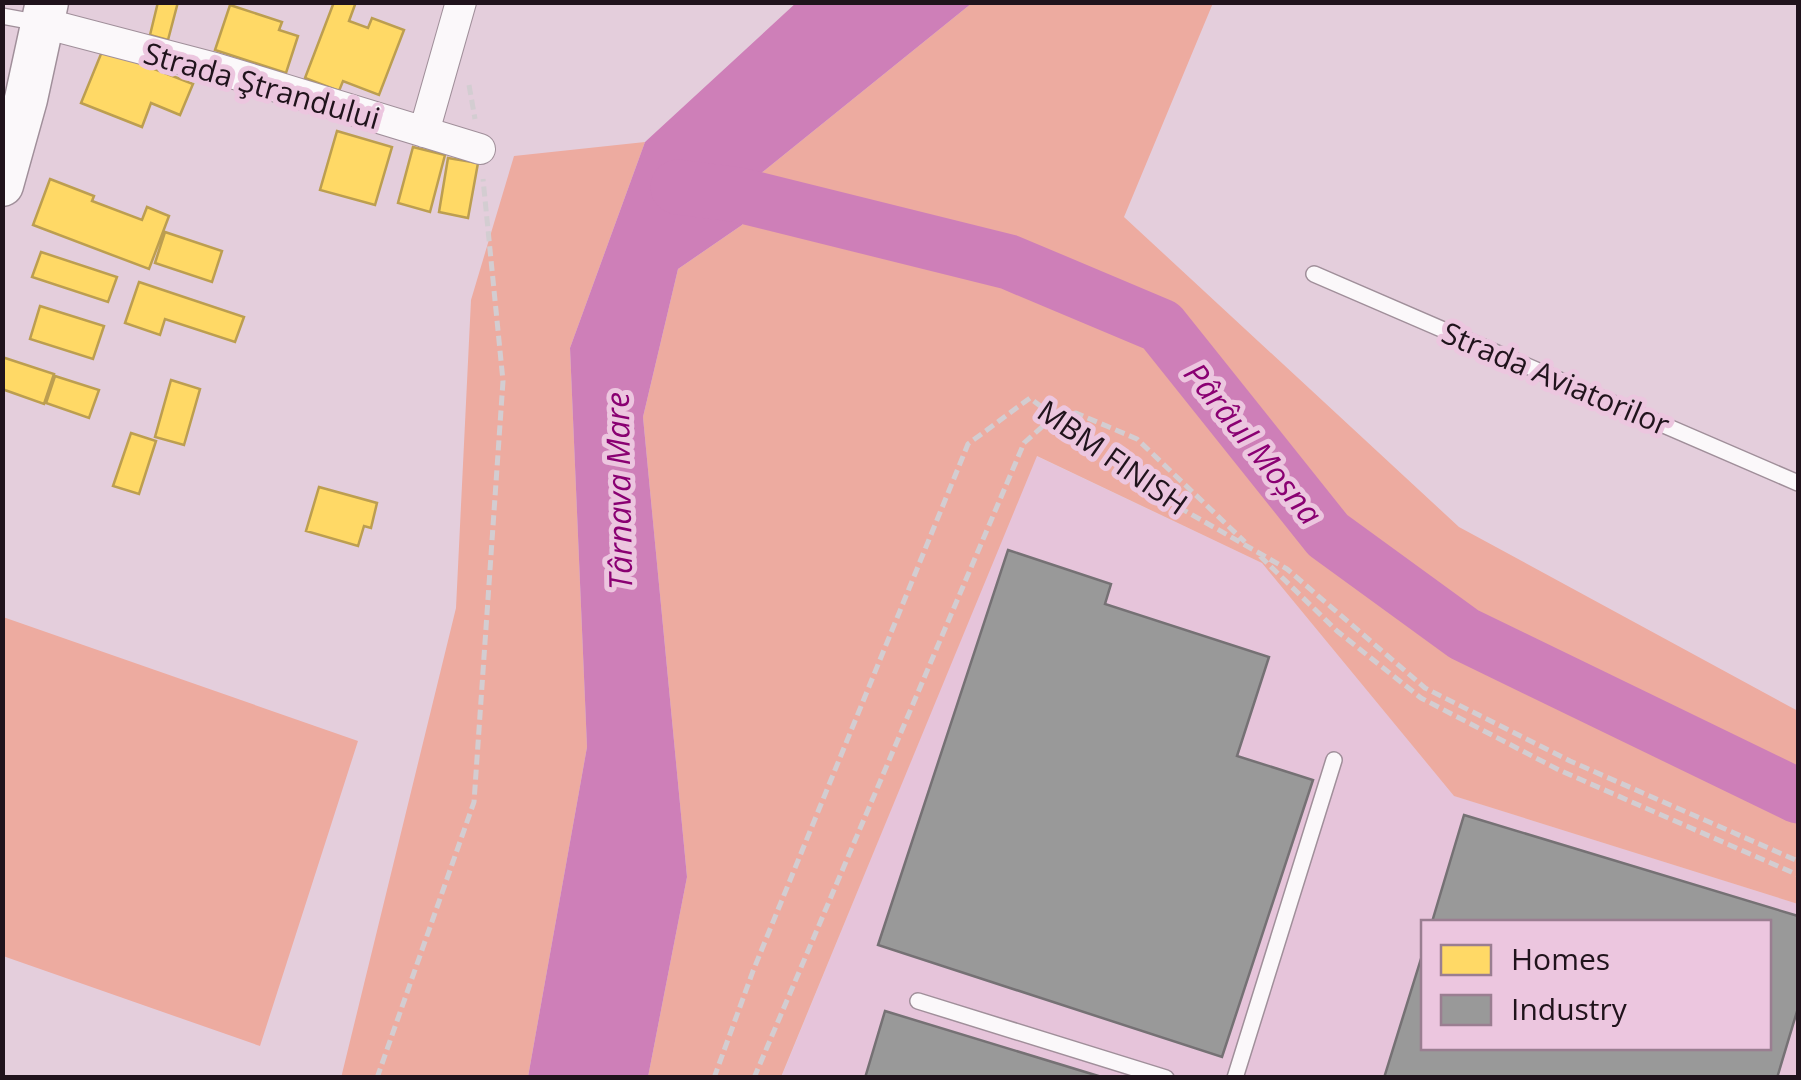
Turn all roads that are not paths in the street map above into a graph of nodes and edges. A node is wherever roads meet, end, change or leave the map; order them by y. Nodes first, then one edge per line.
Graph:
1 (462, 2) edge
2 (31, 14) edge
3 (424, 132) junction
4 (480, 149) road end
5 (2, 185) edge
6 (1314, 274) dead end
7 (1798, 483) edge
8 (1334, 760) dead end
9 (918, 1000) dead end
10 (1166, 1078) edge
11 (1235, 1078) edge

1 - 3 street
2 - 3 street, Strada Ştrandului
2 - 5 main road
3 - 4 street, Strada Ştrandului
6 - 7 lane, Strada Aviatorilor
8 - 11 lane
9 - 10 lane

